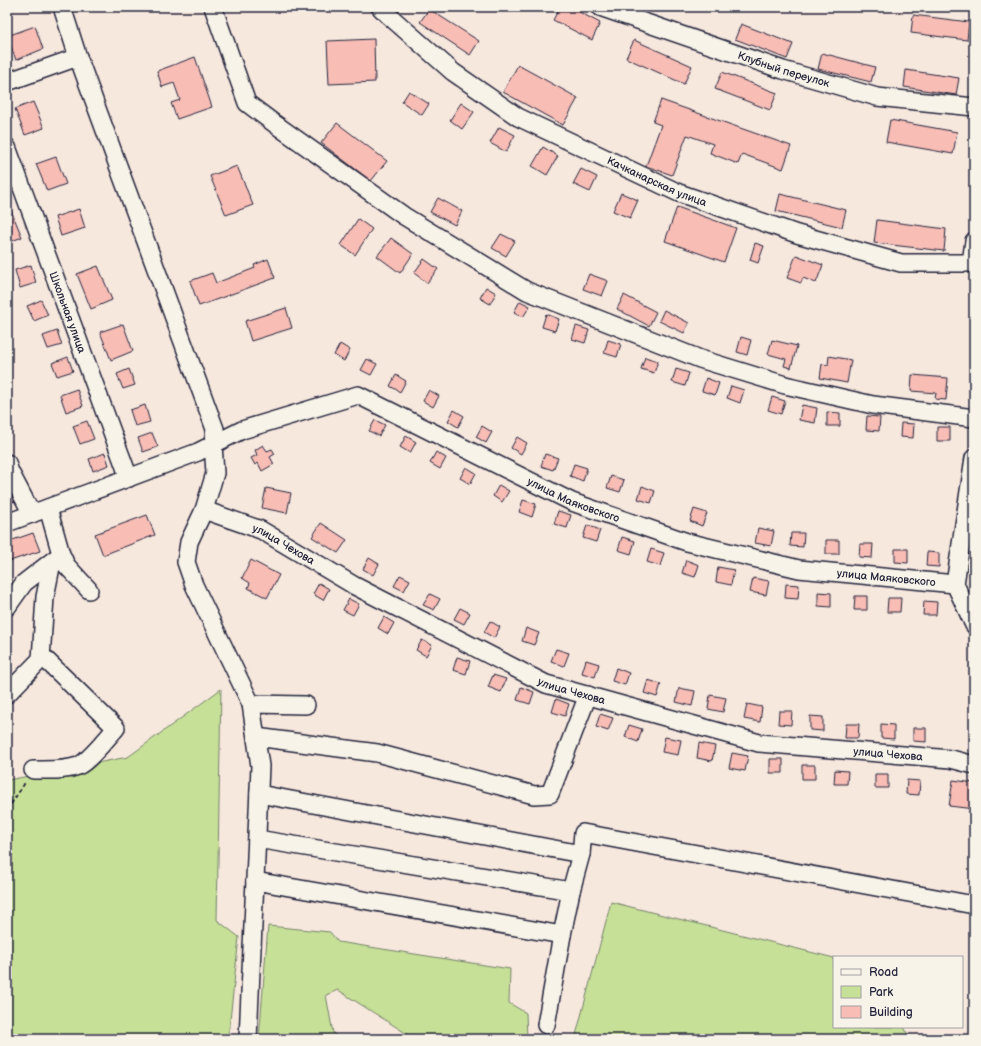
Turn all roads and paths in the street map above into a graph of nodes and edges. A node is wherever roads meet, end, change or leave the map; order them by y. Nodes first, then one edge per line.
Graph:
1 (62, 7) edge
2 (213, 7) edge
3 (380, 7) edge
4 (600, 7) edge
5 (78, 57) junction
6 (7, 82) edge
7 (974, 107) edge
8 (7, 147) edge
9 (974, 241) edge
10 (973, 263) edge
11 (974, 418) edge
12 (212, 444) junction
13 (974, 458) edge
14 (8, 470) edge
15 (129, 478) junction
16 (48, 508) junction
17 (204, 510) junction
18 (32, 514) junction
19 (7, 523) edge
20 (56, 558) junction
21 (955, 584) junction
22 (89, 590) dead end
23 (7, 607) edge
24 (974, 625) edge
25 (42, 656) junction
26 (7, 694) edge
27 (588, 695) junction
28 (251, 704) junction
29 (306, 705) dead end
30 (256, 737) junction
31 (974, 765) edge
32 (34, 770) joint
33 (259, 794) junction
34 (7, 810) edge
35 (257, 839) junction
36 (581, 854) junction
37 (255, 881) junction
38 (571, 891) junction
39 (974, 905) edge
40 (562, 935) junction
41 (546, 1025) dead end
42 (248, 1039) edge

1 - 5 street
2 - 11 street
3 - 10 street, Качканарская улица
4 - 7 street, Клубный переулок
5 - 6 street
5 - 12 street
8 - 15 street, Школьная улица
9 - 10 street
12 - 15 street, улица Маяковского
12 - 17 street
12 - 21 street, улица Маяковского
13 - 21 street
14 - 18 street
15 - 16 street, улица Маяковского
16 - 18 street, улица Маяковского
16 - 20 street
17 - 27 street, улица Чехова
17 - 28 street
18 - 19 street, улица Маяковского
20 - 22 street
20 - 23 street
20 - 25 street
21 - 24 street
25 - 26 street
25 - 32 street
27 - 30 street
27 - 31 street, улица Чехова
28 - 29 street
28 - 30 street
30 - 33 street
32 - 34 path
33 - 35 street
33 - 36 street
35 - 37 street
35 - 38 street
36 - 38 street
36 - 39 street
37 - 40 street
37 - 42 street
38 - 40 street
40 - 41 street

